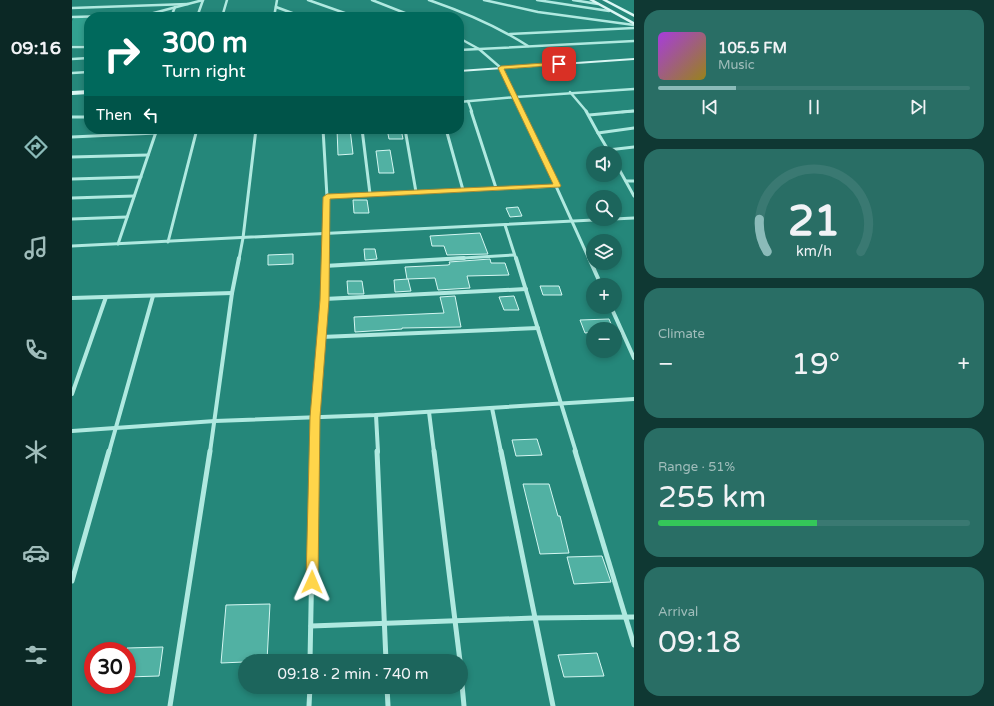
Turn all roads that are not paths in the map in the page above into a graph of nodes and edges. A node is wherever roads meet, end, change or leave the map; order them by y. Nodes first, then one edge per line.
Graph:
1 (203, 0) edge
2 (227, 0) edge
3 (277, 0) edge
4 (308, 0) edge
5 (372, 0) edge
6 (382, 0) edge
7 (429, 0) edge
8 (484, 0) edge
9 (537, 0) edge
10 (573, 0) edge
11 (591, 0) edge
12 (604, 0) edge
13 (188, 4) junction
14 (383, 4) junction
15 (598, 4) junction
16 (616, 6) junction
17 (175, 7) junction
18 (276, 7) junction
19 (72, 8) edge
20 (604, 8) junction
21 (609, 10) junction
22 (159, 12) edge
23 (173, 12) edge
24 (199, 12) edge
25 (223, 12) edge
26 (275, 12) edge
27 (290, 12) edge
28 (342, 12) edge
29 (403, 12) edge
30 (462, 12) edge
31 (464, 13) edge
32 (72, 16) edge
33 (84, 16) edge
34 (634, 16) edge
35 (634, 26) edge
36 (510, 34) junction
37 (464, 41) edge
38 (634, 41) edge
39 (528, 46) junction
40 (72, 47) edge
41 (84, 47) edge
42 (479, 49) junction
43 (464, 50) edge
44 (84, 58) edge
45 (72, 59) edge
46 (634, 59) edge
47 (634, 63) edge
48 (502, 69) junction
49 (464, 71) edge
50 (84, 72) edge
51 (72, 73) edge
52 (464, 73) edge
53 (634, 89) edge
54 (84, 92) edge
55 (570, 92) junction
56 (72, 93) edge
57 (84, 96) edge
58 (72, 97) edge
59 (516, 97) junction
60 (464, 101) edge
61 (468, 101) junction
62 (634, 111) edge
63 (589, 116) junction
64 (72, 117) edge
65 (84, 117) edge
66 (634, 128) edge
67 (598, 133) junction
68 (135, 134) edge
69 (156, 134) edge
70 (196, 134) edge
71 (255, 134) edge
72 (323, 134) edge
73 (363, 134) edge
74 (406, 134) edge
75 (447, 134) edge
76 (72, 137) edge
77 (606, 146) edge
78 (634, 146) edge
79 (622, 148) edge
80 (148, 155) junction
81 (72, 157) edge
82 (622, 175) edge
83 (141, 177) junction
84 (72, 179) edge
85 (634, 181) edge
86 (626, 182) junction
87 (557, 186) junction
88 (496, 188) junction
89 (463, 190) junction
90 (416, 192) junction
91 (370, 194) junction
92 (134, 196) junction
93 (634, 196) edge
94 (327, 197) junction
95 (72, 198) edge
96 (127, 217) junction
97 (634, 218) edge
98 (72, 219) edge
99 (572, 222) junction
100 (505, 225) junction
101 (326, 234) junction
102 (242, 238) junction
103 (168, 242) junction
104 (118, 244) junction
105 (72, 246) edge
106 (514, 255) junction
107 (324, 266) junction
108 (597, 278) edge
109 (526, 289) junction
110 (232, 293) junction
111 (153, 296) junction
112 (106, 297) junction
113 (72, 298) edge
114 (324, 300) junction
115 (614, 314) edge
116 (538, 328) junction
117 (321, 337) junction
118 (634, 358) edge
119 (72, 394) edge
120 (634, 400) edge
121 (561, 404) junction
122 (492, 408) junction
123 (429, 412) junction
124 (376, 415) junction
125 (315, 417) junction
126 (216, 422) junction
127 (115, 429) junction
128 (72, 431) edge
129 (72, 581) edge
130 (626, 617) junction
131 (634, 617) edge
132 (534, 618) junction
133 (456, 621) junction
134 (385, 623) junction
135 (311, 626) junction
136 (634, 645) edge
137 (310, 654) edge
138 (386, 654) edge
139 (459, 654) edge
140 (310, 694) edge
141 (387, 694) edge
142 (463, 694) edge
143 (170, 706) edge
144 (309, 706) edge
145 (388, 706) edge
146 (464, 706) edge
147 (553, 706) edge

1 - 13 street
1 - 24 street
2 - 25 street
3 - 18 street
4 - 28 street
5 - 14 street
6 - 14 street
7 - 30 street
8 - 35 street
9 - 21 street
10 - 15 street
11 - 15 street
12 - 16 street
13 - 17 street
13 - 19 street
14 - 29 street
15 - 20 street
16 - 20 street
16 - 34 street
17 - 22 street
17 - 23 street
18 - 26 street
18 - 27 street
20 - 21 street
21 - 35 street
31 - 36 street
32 - 33 street
35 - 36 street
36 - 39 street
37 - 42 street
38 - 39 street
39 - 42 street
40 - 41 street
42 - 43 street
42 - 48 street
44 - 45 street
46 - 48 street
47 - 48 street
48 - 49 street
48 - 52 street
48 - 59 street
50 - 51 street
53 - 55 street
54 - 56 street
55 - 59 street
55 - 63 street
57 - 58 street
59 - 61 street
59 - 87 street
60 - 61 street
61 - 88 street
62 - 63 street
63 - 67 street
64 - 65 street
66 - 67 street
67 - 77 street
68 - 76 street
69 - 80 street
70 - 103 street
71 - 102 street
72 - 94 street
73 - 91 street
74 - 90 street
75 - 89 street
78 - 79 street
80 - 81 street
80 - 83 street
82 - 86 street
83 - 84 street
83 - 92 street
85 - 86 street
86 - 93 street
87 - 88 street
87 - 99 street
88 - 89 street
89 - 90 street
90 - 91 street
91 - 94 street
92 - 95 street
92 - 96 street
94 - 101 street
96 - 98 street
96 - 104 street
97 - 99 street
99 - 100 street
99 - 108 street
100 - 101 street
100 - 106 street
101 - 102 street
101 - 107 street
102 - 103 street
102 - 110 street
103 - 104 street
104 - 105 street
106 - 107 street
106 - 109 street
107 - 114 street
109 - 114 street
109 - 116 street
110 - 111 street
110 - 126 street
111 - 112 street
111 - 127 street
112 - 113 street
112 - 119 street
114 - 117 street
115 - 118 street
116 - 117 street
116 - 121 street
117 - 125 street
120 - 121 street
121 - 122 street
121 - 130 street
122 - 123 street
122 - 132 street
123 - 124 street
123 - 133 street
124 - 125 street
124 - 134 street
125 - 126 street
125 - 135 street
126 - 127 street
126 - 143 street
127 - 128 street
127 - 129 street
130 - 131 street
130 - 132 street
130 - 136 street
132 - 133 street
132 - 147 street
133 - 134 street
133 - 139 street
134 - 135 street
134 - 138 street
135 - 137 street
140 - 144 street
141 - 145 street
142 - 146 street

